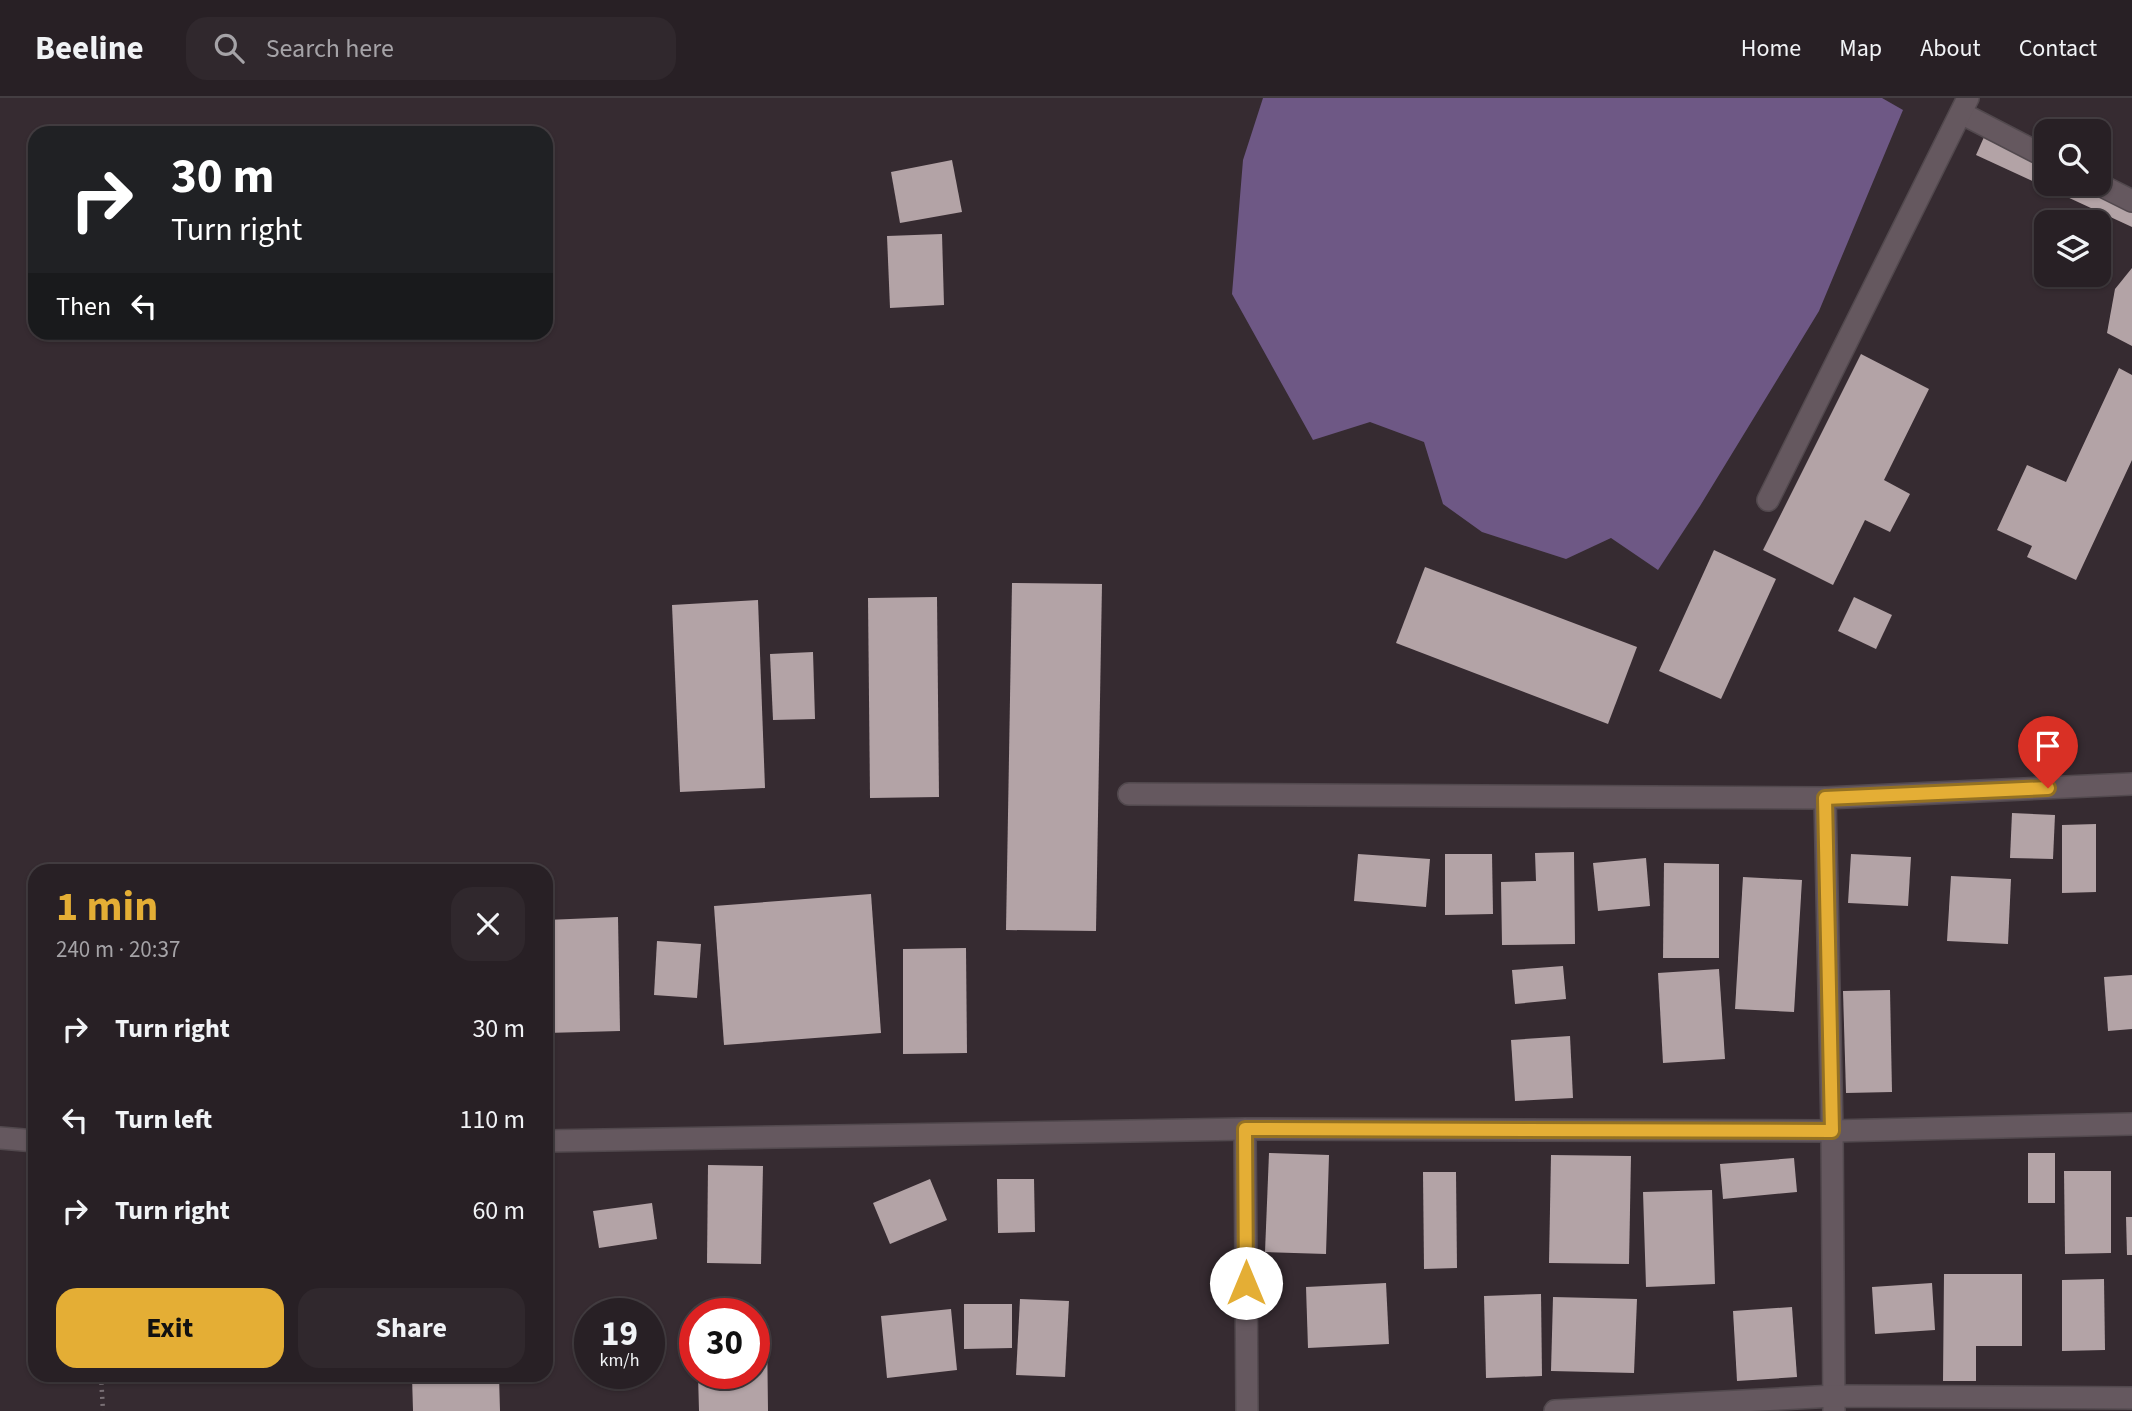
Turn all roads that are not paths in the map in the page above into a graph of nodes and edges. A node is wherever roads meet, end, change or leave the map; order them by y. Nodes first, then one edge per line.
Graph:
1 (1964, 106) edge
2 (2034, 150) edge
3 (2111, 190) edge
4 (2132, 201) edge
5 (1768, 500) dead end
6 (2132, 784) edge
7 (1129, 794) dead end
8 (1825, 798) junction
9 (2132, 1125) edge
10 (1245, 1129) junction
11 (1832, 1131) junction
12 (0, 1138) edge
13 (28, 1140) edge
14 (553, 1141) edge
15 (2132, 1398) edge
16 (1834, 1404) edge
17 (1247, 1411) edge
18 (1555, 1411) edge

1 - 2 street
1 - 5 street
3 - 4 street
6 - 8 street
7 - 8 street
8 - 11 street
9 - 11 street
10 - 11 street
10 - 14 street
10 - 17 street
11 - 16 street
12 - 13 street
15 - 16 street
16 - 18 street

